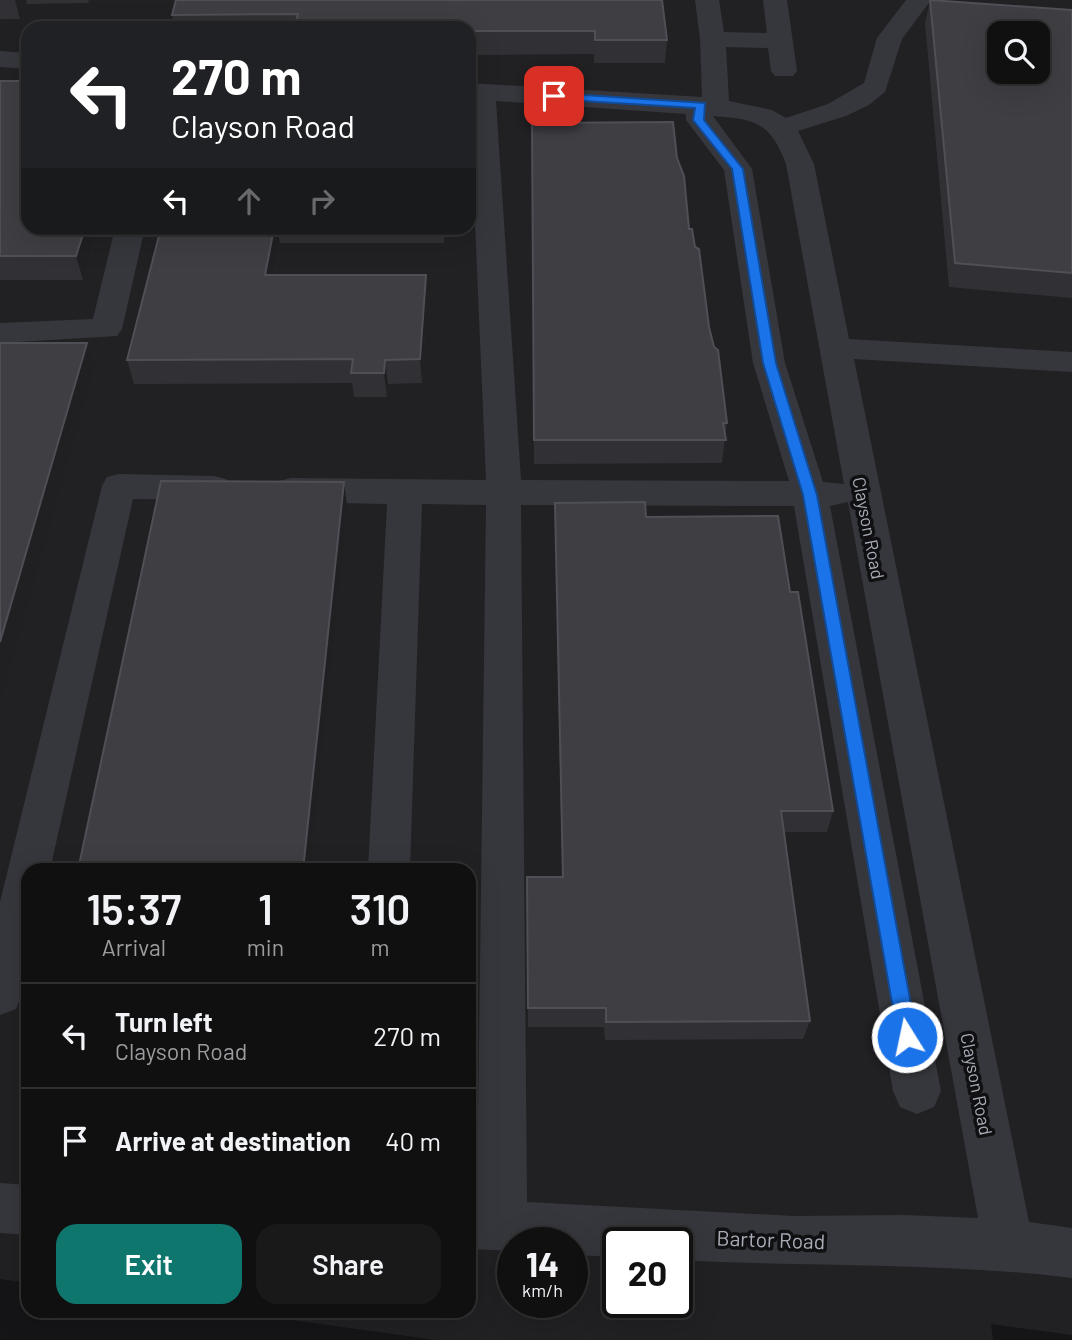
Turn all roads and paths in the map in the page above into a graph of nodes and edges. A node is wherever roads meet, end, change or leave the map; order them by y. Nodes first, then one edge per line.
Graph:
1 (707, 0) edge
2 (775, 0) edge
3 (923, 5) edge
4 (713, 39) junction
5 (780, 41) junction
6 (0, 59) edge
7 (21, 60) edge
8 (784, 71) dead end
9 (476, 91) edge
10 (708, 106) junction
11 (476, 118) edge
12 (781, 128) junction
13 (477, 146) edge
14 (128, 235) edge
15 (0, 333) edge
16 (834, 348) junction
17 (1072, 362) edge
18 (405, 492) junction
19 (504, 492) junction
20 (862, 494) junction
21 (810, 495) junction
22 (31, 863) edge
23 (389, 863) edge
24 (21, 906) edge
25 (0, 994) edge
26 (917, 1091) dead end
27 (0, 1208) edge
28 (21, 1210) edge
29 (485, 1224) edge
30 (1008, 1245) junction
31 (1072, 1253) edge

1 - 4 street
2 - 5 street
3 - 12 street
4 - 5 street
4 - 10 street
5 - 8 street
6 - 7 street
9 - 10 street
10 - 12 street
10 - 21 street
11 - 13 street
12 - 16 street, Clayson Road
13 - 19 street
14 - 15 street
16 - 17 street
16 - 20 street, Clayson Road
18 - 19 street
18 - 22 street
18 - 23 street
19 - 21 street
19 - 29 street
20 - 21 street
20 - 30 street, Clayson Road
21 - 26 street
24 - 25 street
27 - 28 street
29 - 30 street, Bartor Road
30 - 31 street, Bartor Road

